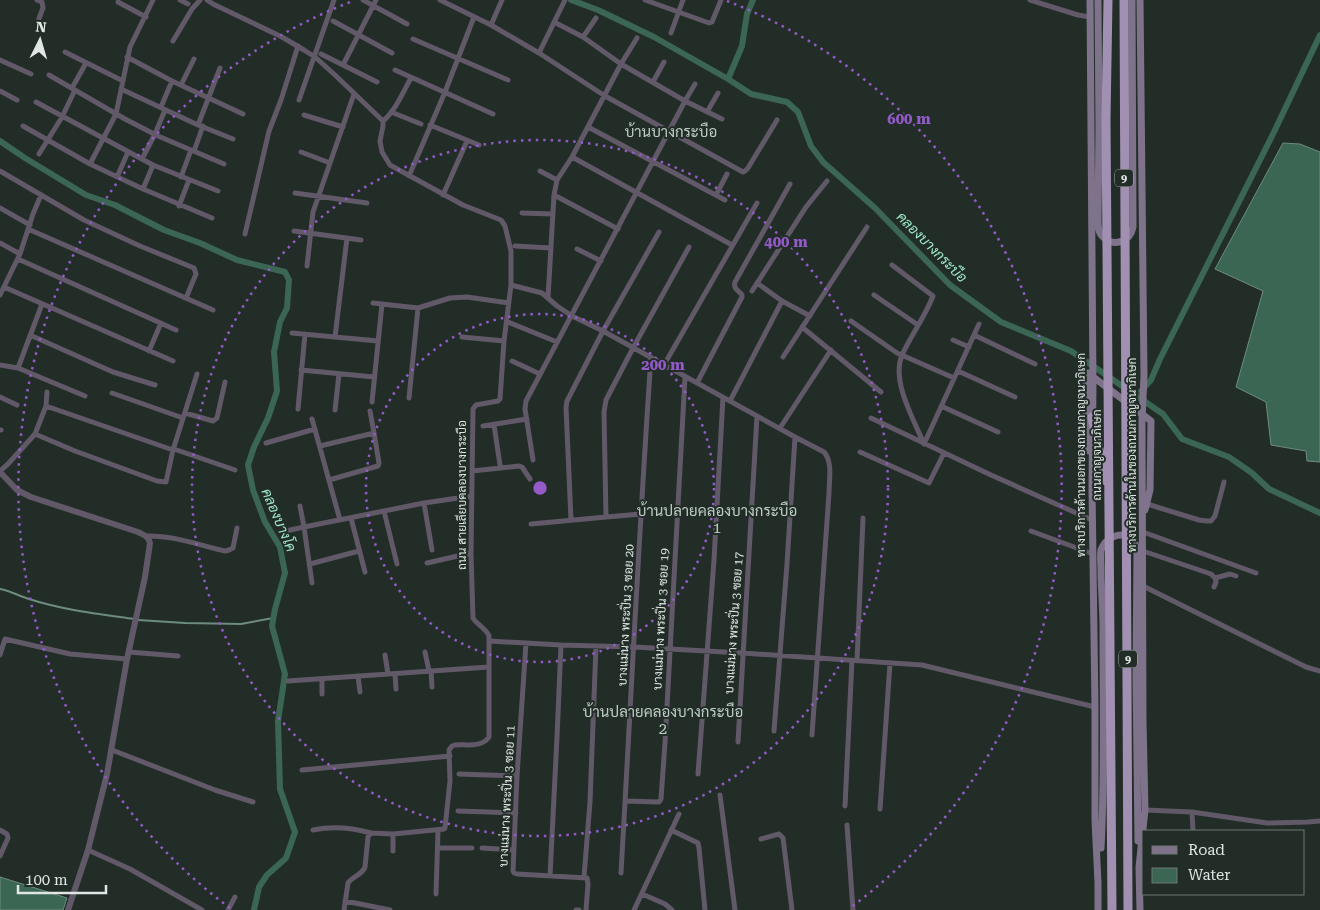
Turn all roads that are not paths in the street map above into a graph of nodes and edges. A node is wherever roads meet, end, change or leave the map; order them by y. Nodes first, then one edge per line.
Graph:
1 (37, 0) edge
2 (153, 0) edge
3 (180, 0) edge
4 (200, 0) edge
5 (207, 0) edge
6 (334, 0) edge
7 (363, 0) edge
8 (441, 0) edge
9 (502, 0) edge
10 (565, 0) edge
11 (646, 0) edge
12 (683, 0) edge
13 (721, 0) edge
14 (1030, 0) edge
15 (1090, 0) edge
16 (1098, 0) edge
17 (1108, 0) edge
18 (1132, 1) edge
19 (118, 2) dead end
20 (375, 3) edge
21 (188, 4) dead end
22 (679, 12) junction
23 (474, 17) junction
24 (1090, 17) junction
25 (146, 18) junction
26 (596, 18) dead end
27 (38, 21) dead end
28 (333, 21) dead end
29 (554, 22) junction
30 (406, 24) dead end
31 (491, 25) junction
32 (671, 33) dead end
33 (359, 34) junction
34 (583, 37) junction
35 (413, 38) dead end
36 (637, 38) dead end
37 (173, 41) dead end
38 (298, 46) junction
39 (64, 52) dead end
40 (392, 53) dead end
41 (539, 53) junction
42 (321, 54) dead end
43 (127, 57) junction
44 (314, 57) junction
45 (459, 58) junction
46 (194, 59) dead end
47 (0, 60) edge
48 (664, 62) dead end
49 (86, 63) junction
50 (621, 64) junction
51 (343, 65) junction
52 (220, 68) dead end
53 (395, 70) dead end
54 (30, 74) dead end
55 (49, 76) dead end
56 (411, 78) junction
57 (508, 80) dead end
58 (172, 81) junction
59 (123, 82) junction
60 (377, 82) dead end
61 (653, 82) junction
62 (695, 84) dead end
63 (181, 85) junction
64 (74, 89) junction
65 (121, 89) junction
66 (0, 91) edge
67 (445, 92) junction
68 (718, 93) dead end
69 (354, 94) junction
70 (605, 96) junction
71 (208, 99) junction
72 (17, 100) dead end
73 (299, 100) dead end
74 (685, 101) junction
75 (36, 102) dead end
76 (163, 109) junction
77 (391, 112) junction
78 (707, 112) junction
79 (116, 114) junction
80 (243, 114) dead end
81 (493, 114) dead end
82 (304, 115) dead end
83 (62, 117) junction
84 (722, 119) dead end
85 (777, 120) dead end
86 (383, 121) junction
87 (421, 124) dead end
88 (200, 125) junction
89 (430, 125) junction
90 (23, 126) dead end
91 (343, 127) junction
92 (588, 127) junction
93 (669, 131) junction
94 (155, 134) junction
95 (103, 139) junction
96 (233, 139) dead end
97 (48, 140) junction
98 (468, 141) junction
99 (479, 145) dead end
100 (192, 150) junction
101 (128, 152) junction
102 (301, 152) dead end
103 (39, 154) dead end
104 (572, 157) junction
105 (142, 159) junction
106 (330, 162) junction
107 (653, 162) junction
108 (90, 164) junction
109 (224, 164) dead end
110 (153, 165) junction
111 (0, 171) edge
112 (540, 171) dead end
113 (727, 174) dead end
114 (181, 176) junction
115 (408, 176) junction
116 (116, 177) junction
117 (189, 180) junction
118 (557, 180) junction
119 (827, 180) dead end
120 (790, 184) dead end
121 (143, 190) junction
122 (218, 191) dead end
123 (637, 192) junction
124 (295, 194) dead end
125 (41, 195) junction
126 (444, 195) junction
127 (554, 195) junction
128 (716, 195) junction
129 (319, 196) junction
130 (726, 200) dead end
131 (367, 202) dead end
132 (758, 203) dead end
133 (179, 206) junction
134 (0, 208) edge
135 (522, 213) dead end
136 (553, 214) junction
137 (212, 218) dead end
138 (29, 227) junction
139 (867, 227) dead end
140 (294, 230) dead end
141 (618, 230) junction
142 (658, 232) dead end
143 (311, 233) junction
144 (245, 234) dead end
145 (347, 238) junction
146 (362, 240) dead end
147 (0, 243) edge
148 (732, 245) junction
149 (515, 246) dead end
150 (689, 247) dead end
151 (551, 248) junction
152 (577, 248) dead end
153 (19, 257) junction
154 (601, 261) junction
155 (892, 265) dead end
156 (307, 266) dead end
157 (0, 280) edge
158 (757, 283) junction
159 (5, 285) junction
160 (511, 285) junction
161 (752, 291) dead end
162 (0, 295) edge
163 (874, 295) dead end
164 (186, 298) junction
165 (548, 298) junction
166 (782, 301) junction
167 (373, 303) dead end
168 (508, 303) junction
169 (42, 304) junction
170 (382, 304) junction
171 (418, 308) junction
172 (213, 310) dead end
173 (572, 316) junction
174 (810, 316) junction
175 (850, 320) dead end
176 (508, 322) dead end
177 (161, 323) junction
178 (979, 324) dead end
179 (918, 325) junction
180 (802, 327) junction
181 (176, 330) dead end
182 (602, 331) junction
183 (292, 333) dead end
184 (305, 334) junction
185 (30, 335) junction
186 (974, 335) junction
187 (335, 337) junction
188 (462, 337) dead end
189 (953, 340) dead end
190 (378, 341) junction
191 (504, 341) junction
192 (558, 342) junction
193 (969, 347) junction
194 (633, 348) junction
195 (831, 350) junction
196 (150, 351) junction
197 (902, 355) junction
198 (651, 357) junction
199 (783, 357) dead end
200 (172, 361) dead end
201 (512, 361) dead end
202 (1035, 364) dead end
203 (0, 365) edge
204 (664, 365) junction
205 (18, 368) junction
206 (302, 370) junction
207 (958, 370) junction
208 (197, 374) dead end
209 (339, 374) junction
210 (540, 374) junction
211 (685, 376) junction
212 (374, 377) junction
213 (954, 378) junction
214 (225, 382) dead end
215 (697, 383) junction
216 (155, 385) dead end
217 (47, 392) dead end
218 (881, 392) dead end
219 (112, 393) dead end
220 (85, 396) dead end
221 (723, 397) junction
222 (1015, 397) dead end
223 (0, 398) edge
224 (409, 398) dead end
225 (730, 401) junction
226 (372, 402) dead end
227 (17, 405) dead end
228 (46, 406) junction
229 (941, 406) junction
230 (298, 409) dead end
231 (336, 410) dead end
232 (370, 410) dead end
233 (184, 415) junction
234 (757, 416) junction
235 (1092, 416) junction
236 (871, 418) dead end
237 (312, 419) dead end
238 (527, 419) junction
239 (494, 425) junction
240 (483, 426) dead end
241 (780, 428) junction
242 (315, 429) junction
243 (998, 432) dead end
244 (374, 433) junction
245 (35, 434) junction
246 (795, 436) junction
247 (266, 442) dead end
248 (924, 444) junction
249 (320, 446) junction
250 (174, 450) junction
251 (860, 452) dead end
252 (944, 453) junction
253 (533, 460) dead end
254 (1092, 464) junction
255 (500, 465) dead end
256 (235, 470) dead end
257 (0, 471) edge
258 (472, 471) junction
259 (530, 479) dead end
260 (329, 480) junction
261 (1224, 482) dead end
262 (472, 496) junction
263 (1110, 501) junction
264 (424, 503) junction
265 (1147, 504) junction
266 (300, 506) dead end
267 (384, 511) junction
268 (641, 514) junction
269 (606, 517) junction
270 (351, 518) junction
271 (863, 518) dead end
272 (340, 520) junction
273 (571, 520) junction
274 (1092, 520) junction
275 (1143, 520) junction
276 (531, 524) dead end
277 (304, 527) junction
278 (237, 528) dead end
279 (1031, 531) dead end
280 (281, 532) dead end
281 (1143, 532) junction
282 (146, 536) junction
283 (432, 550) dead end
284 (1143, 551) junction
285 (360, 552) junction
286 (471, 553) junction
287 (1093, 554) junction
288 (426, 563) dead end
289 (310, 564) junction
290 (397, 564) dead end
291 (365, 572) dead end
292 (1256, 573) dead end
293 (1236, 576) dead end
294 (1216, 578) junction
295 (312, 583) dead end
296 (1143, 586) junction
297 (1214, 587) dead end
298 (489, 641) junction
299 (526, 644) junction
300 (561, 646) junction
301 (596, 646) junction
302 (634, 647) junction
303 (669, 650) junction
304 (129, 652) junction
305 (425, 652) dead end
306 (706, 652) junction
307 (742, 653) junction
308 (0, 655) edge
309 (385, 655) dead end
310 (178, 656) dead end
311 (779, 657) junction
312 (817, 658) junction
313 (128, 659) junction
314 (855, 661) junction
315 (890, 663) junction
316 (489, 667) junction
317 (430, 671) junction
318 (1320, 671) edge
319 (388, 674) junction
320 (395, 674) junction
321 (358, 676) junction
322 (322, 679) junction
323 (288, 681) dead end
324 (432, 687) dead end
325 (396, 689) dead end
326 (360, 692) dead end
327 (322, 694) dead end
328 (1095, 707) junction
329 (774, 731) dead end
330 (812, 735) dead end
331 (738, 742) dead end
332 (112, 750) junction
333 (450, 756) junction
334 (302, 770) dead end
335 (459, 774) dead end
336 (698, 774) dead end
337 (517, 776) junction
338 (720, 795) dead end
339 (625, 801) junction
340 (254, 802) dead end
341 (845, 806) dead end
342 (880, 809) dead end
343 (1146, 810) junction
344 (458, 811) dead end
345 (1192, 812) junction
346 (516, 814) junction
347 (679, 814) dead end
348 (1320, 820) edge
349 (847, 824) dead end
350 (0, 830) edge
351 (313, 830) dead end
352 (672, 830) junction
353 (1144, 830) edge
354 (1193, 830) edge
355 (438, 831) junction
356 (371, 833) junction
357 (393, 834) junction
358 (761, 839) dead end
359 (1142, 842) edge
360 (438, 848) junction
361 (472, 848) dead end
362 (482, 848) dead end
363 (88, 850) junction
364 (514, 850) junction
365 (393, 851) dead end
366 (0, 856) edge
367 (1139, 866) junction
368 (622, 873) dead end
369 (550, 876) junction
370 (584, 877) junction
371 (1098, 883) junction
372 (436, 894) dead end
373 (642, 894) junction
374 (235, 897) dead end
375 (345, 902) junction
376 (68, 910) edge
377 (202, 910) edge
378 (228, 910) edge
379 (344, 910) edge
380 (390, 910) edge
381 (586, 910) edge
382 (634, 910) edge
383 (672, 910) edge
384 (705, 910) edge
385 (735, 910) edge
386 (792, 910) edge
387 (853, 910) edge
388 (1098, 910) edge
389 (1112, 910) edge
390 (1128, 910) edge
391 (1140, 910) edge

1 - 27 street
2 - 25 street
3 - 21 street
4 - 37 street
5 - 38 street
6 - 44 street
7 - 20 street
8 - 23 street
9 - 31 street
10 - 29 street
11 - 22 street
12 - 22 street
13 - 22 street
14 - 24 street
15 - 24 main road, ทางบริการด้านนอกของถนนกาญจนาภิเษก
16 - 18 main road
17 - 263 highway, ถนนกาญจนาภิเษก / 9
18 - 275 main road, ทางบริการด้านในของถนนกาญจนาภิเษก
18 - 390 highway, 9
19 - 25 street
20 - 30 street
20 - 33 street
22 - 32 street
23 - 31 street
23 - 45 street
24 - 235 main road, ทางบริการด้านนอกของถนนกาญจนาภิเษก
25 - 43 street
26 - 34 street
28 - 33 street
29 - 34 street
29 - 41 street
31 - 41 street
33 - 40 street
33 - 51 street
34 - 50 street
35 - 45 street
36 - 50 street
38 - 44 street
38 - 144 street
39 - 49 street
41 - 70 street
42 - 51 street
43 - 58 street
43 - 59 street
44 - 69 street
44 - 73 street
45 - 57 street
45 - 67 street
46 - 63 street
47 - 54 street
48 - 61 street
49 - 59 street
49 - 64 street
50 - 61 street
50 - 70 street
51 - 60 street
52 - 71 street
53 - 56 street
55 - 64 street
56 - 67 street
56 - 77 street
58 - 63 street
58 - 76 street
59 - 65 street
61 - 74 street
62 - 74 street
63 - 71 street
64 - 79 street
64 - 83 street
65 - 76 street
65 - 79 street
66 - 72 street
67 - 81 street
67 - 89 street
68 - 78 street
69 - 86 street
69 - 91 street
70 - 92 street
70 - 93 street
71 - 80 street
71 - 88 street
74 - 78 street
74 - 93 street
75 - 83 street
76 - 88 street
76 - 94 street
77 - 86 street
77 - 87 street
78 - 84 street
79 - 94 street
79 - 95 street
82 - 91 street
83 - 95 street
83 - 97 street
85 - 93 street
86 - 115 street, ถนน สายเลียบคลองบางกระบือ
88 - 96 street
88 - 100 street
89 - 98 street
89 - 115 street
90 - 97 street
91 - 106 street
92 - 104 street
92 - 107 street
93 - 107 street
94 - 100 street
94 - 105 street
95 - 101 street
95 - 108 street
97 - 103 street
97 - 108 street
98 - 99 street
98 - 126 street
100 - 109 street
100 - 114 street
101 - 105 street
101 - 116 street
102 - 106 street
104 - 118 street
104 - 123 street
105 - 110 street
106 - 129 street
107 - 123 street
107 - 128 street
108 - 116 street
110 - 114 street
110 - 121 street
111 - 125 street
112 - 118 street
113 - 128 street
114 - 117 street
115 - 126 street, ถนน สายเลียบคลองบางกระบือ
116 - 121 street
117 - 122 street
117 - 133 street
118 - 127 street
119 - 158 street
120 - 215 street
121 - 133 street
123 - 141 street
123 - 148 street
124 - 129 street
125 - 138 street
125 - 164 street
126 - 160 street, ถนน สายเลียบคลองบางกระบือ
127 - 136 street
127 - 141 street
128 - 130 street
129 - 131 street
129 - 143 street
132 - 148 street
133 - 137 street
134 - 138 street
135 - 136 street
136 - 151 street
138 - 153 street
138 - 164 street
139 - 174 street
140 - 143 street
141 - 154 street
142 - 182 street
143 - 145 street
143 - 156 street
145 - 146 street
145 - 187 street
147 - 153 street
148 - 204 street
149 - 151 street
150 - 194 street
151 - 165 street
152 - 154 street
153 - 159 street
153 - 177 street
154 - 173 street
155 - 179 street
157 - 159 street
158 - 161 street
158 - 166 street
159 - 162 street
159 - 169 street
160 - 165 street
160 - 168 street, ถนน สายเลียบคลองบางกระบือ
163 - 179 street
164 - 172 street
165 - 173 street
166 - 174 street
166 - 225 street
167 - 170 street
168 - 171 street
168 - 191 street, ถนน สายเลียบคลองบางกระบือ
169 - 185 street
169 - 196 street
170 - 171 street
170 - 190 street
171 - 224 street
173 - 182 street
173 - 192 street
174 - 180 street
175 - 197 street
176 - 192 street
177 - 181 street
177 - 196 street
178 - 186 street
179 - 197 street
180 - 195 street
180 - 199 street
182 - 194 street
182 - 273 street
183 - 184 street
184 - 187 street
184 - 206 street
185 - 205 street
185 - 216 street
186 - 193 street
186 - 202 street
187 - 190 street
188 - 191 street
189 - 193 street
190 - 212 street
191 - 258 street, ถนน สายเลียบคลองบางกระบือ
192 - 210 street
193 - 207 street
194 - 198 street
194 - 269 street
195 - 218 street
195 - 241 street
196 - 200 street
197 - 213 street
197 - 248 street
198 - 204 street
198 - 268 street, บางแม่นาง พระปิ่น 3 ซอย 20
201 - 210 street
203 - 205 street
204 - 211 street
205 - 220 street
206 - 209 street
206 - 230 street
207 - 213 street
207 - 222 street
208 - 233 street
209 - 212 street
209 - 231 street
210 - 238 street
211 - 215 street
211 - 303 street, บางแม่นาง พระปิ่น 3 ซอย 19
212 - 226 street
213 - 229 street
214 - 233 street
215 - 221 street
217 - 228 street
219 - 233 street
221 - 225 street
221 - 306 street
223 - 227 street
225 - 234 street
228 - 245 street
228 - 250 street
229 - 243 street
229 - 248 street
232 - 244 street
233 - 250 street
234 - 241 street
234 - 307 street, บางแม่นาง พระปิ่น 3 ซอย 17
235 - 254 main road, ทางบริการด้านนอกของถนนกาญจนาภิเษก
235 - 263 highway
236 - 248 street
237 - 242 street
238 - 239 street
238 - 253 street
239 - 240 street
239 - 255 street
241 - 246 street
242 - 247 street
242 - 249 street
244 - 249 street
244 - 260 street
245 - 250 street
245 - 257 street
246 - 311 street
246 - 312 street
248 - 252 street
249 - 260 street
250 - 256 street
251 - 252 street
252 - 274 street
254 - 265 main road
254 - 274 main road, ทางบริการด้านนอกของถนนกาญจนาภิเษก
257 - 282 street
258 - 259 street
258 - 262 street, ถนน สายเลียบคลองบางกระบือ
260 - 272 street
261 - 265 street
262 - 264 street
262 - 286 street, ถนน สายเลียบคลองบางกระบือ
263 - 389 highway, ถนนกาญจนาภิเษก / 9
264 - 267 street
264 - 283 street
265 - 275 main road
266 - 277 street
267 - 270 street
267 - 290 street
268 - 269 street
268 - 302 street, บางแม่นาง พระปิ่น 3 ซอย 20
269 - 273 street
270 - 272 street
270 - 285 street
271 - 314 street
272 - 277 street
273 - 276 street
274 - 287 main road, ทางบริการด้านนอกของถนนกาญจนาภิเษก
275 - 281 main road, ทางบริการด้านในของถนนกาญจนาภิเษก
277 - 280 street
277 - 289 street
278 - 282 street
279 - 287 street
281 - 284 main road, ทางบริการด้านในของถนนกาญจนาภิเษก
281 - 292 street
282 - 304 street
284 - 294 street
284 - 296 main road, ทางบริการด้านในของถนนกาญจนาภิเษก
285 - 289 street
285 - 291 street
286 - 288 street
286 - 298 street, ถนน สายเลียบคลองบางกระบือ
287 - 328 main road, ทางบริการด้านนอกของถนนกาญจนาภิเษก
289 - 295 street
293 - 294 street
294 - 297 street
296 - 318 street
296 - 343 main road, ทางบริการด้านในของถนนกาญจนาภิเษก
298 - 299 street
298 - 316 street
299 - 300 street
299 - 337 street, บางแม่นาง พระปิ่น 3 ซอย 11
300 - 301 street
300 - 369 street
301 - 302 street
301 - 370 street
302 - 303 street
302 - 339 street, บางแม่นาง พระปิ่น 3 ซอย 20
303 - 306 street
303 - 339 street, บางแม่นาง พระปิ่น 3 ซอย 19
304 - 310 street
304 - 313 street
305 - 317 street
306 - 307 street
306 - 336 street
307 - 311 street
307 - 331 street, บางแม่นาง พระปิ่น 3 ซอย 17
308 - 313 street
309 - 319 street
311 - 312 street
311 - 329 street
312 - 314 street
312 - 330 street
313 - 332 street
314 - 315 street
314 - 341 street
315 - 328 street
315 - 342 street
316 - 317 street
316 - 333 street
317 - 320 street
317 - 324 street
319 - 320 street
319 - 321 street
320 - 325 street
321 - 322 street
321 - 326 street
322 - 323 street
322 - 327 street
328 - 371 main road, ทางบริการด้านนอกของถนนกาญจนาภิเษก
332 - 340 street
332 - 363 street
333 - 334 street
333 - 355 street
335 - 337 street
337 - 346 street, บางแม่นาง พระปิ่น 3 ซอย 11
338 - 385 street
339 - 368 street, บางแม่นาง พระปิ่น 3 ซอย 20
343 - 345 street
343 - 353 main road, ทางบริการด้านในของถนนกาญจนาภิเษก
344 - 346 street
345 - 348 street
345 - 354 street
346 - 364 street, บางแม่นาง พระปิ่น 3 ซอย 11
347 - 352 street
349 - 387 street
350 - 366 street
351 - 356 street
352 - 373 street
352 - 384 street
355 - 357 street
355 - 360 street
356 - 357 street
356 - 375 street
357 - 365 street
358 - 386 street
359 - 367 main road, ทางบริการด้านในของถนนกาญจนาภิเษก
360 - 361 street
360 - 372 street
362 - 364 street
363 - 376 street
363 - 377 street
364 - 369 street, บางแม่นาง พระปิ่น 3 ซอย 11
367 - 371 main road
367 - 391 main road, ทางบริการด้านในของถนนกาญจนาภิเษก
369 - 370 street, บางแม่นาง พระปิ่น 3 ซอย 11
370 - 381 street
371 - 388 main road, ทางบริการด้านนอกของถนนกาญจนาภิเษก
373 - 382 street
373 - 383 street
374 - 378 street
375 - 379 street
375 - 380 street

